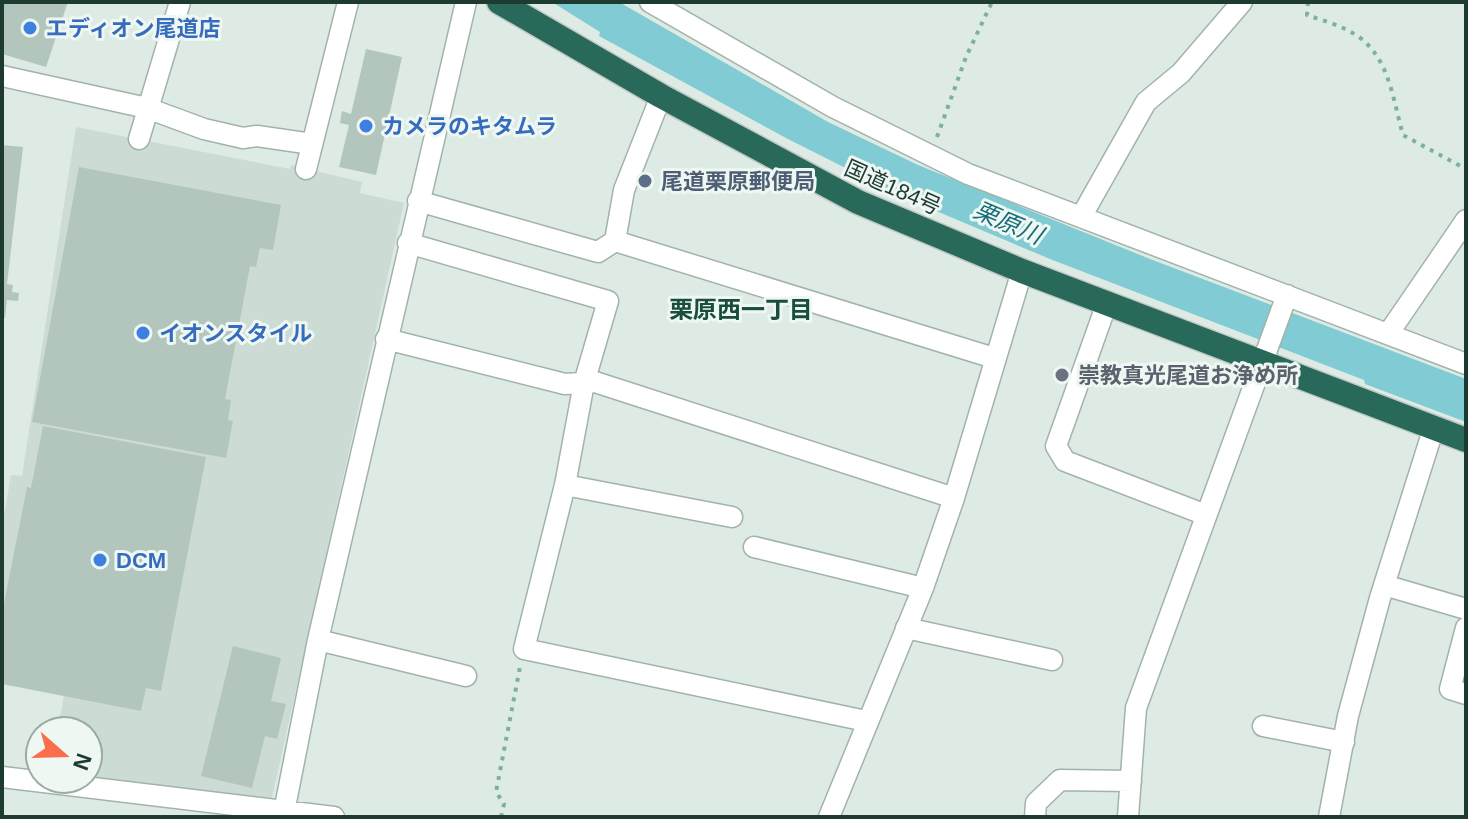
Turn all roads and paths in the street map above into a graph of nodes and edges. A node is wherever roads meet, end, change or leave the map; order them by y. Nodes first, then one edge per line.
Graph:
1 (180, 2) edge
2 (348, 2) edge
3 (466, 2) edge
4 (499, 2) edge
5 (650, 2) edge
6 (992, 2) edge
7 (1242, 2) edge
8 (1308, 2) edge
9 (2, 76) edge
10 (661, 96) junction
11 (147, 108) junction
12 (140, 135) dead end
13 (312, 144) junction
14 (930, 157) junction
15 (306, 169) dead end
16 (1466, 169) edge
17 (418, 201) junction
18 (1081, 217) junction
19 (1466, 220) edge
20 (615, 241) junction
21 (408, 243) junction
22 (1022, 271) junction
23 (1284, 301) junction
24 (1107, 303) junction
25 (1388, 334) junction
26 (386, 339) junction
27 (1265, 353) junction
28 (994, 358) junction
29 (1466, 364) edge
30 (584, 383) junction
31 (1434, 427) junction
32 (1466, 440) edge
33 (565, 485) junction
34 (954, 498) junction
35 (1206, 515) junction
36 (732, 517) dead end
37 (754, 547) dead end
38 (1384, 585) junction
39 (923, 588) junction
40 (1466, 609) edge
41 (906, 628) junction
42 (1466, 628) edge
43 (318, 640) junction
44 (524, 649) junction
45 (1052, 660) dead end
46 (466, 676) dead end
47 (1466, 694) edge
48 (866, 721) junction
49 (1263, 726) dead end
50 (1344, 742) junction
51 (2, 777) edge
52 (1131, 781) junction
53 (284, 813) edge
54 (334, 817) edge
55 (501, 817) edge
56 (829, 817) edge
57 (1035, 817) edge
58 (1128, 817) edge
59 (1329, 817) edge

1 - 11 street
2 - 13 street
3 - 17 street
4 - 10 highway, 国道184号
5 - 14 street
6 - 14 path
7 - 18 street
8 - 16 path
9 - 11 street
10 - 20 street
10 - 22 highway, 国道184号
11 - 12 street
11 - 13 street
13 - 15 street
14 - 18 street
17 - 20 street
17 - 21 street
18 - 23 street
19 - 25 street
20 - 28 street
21 - 26 street
21 - 30 street
22 - 24 highway, 国道184号
22 - 28 street
23 - 25 street
23 - 27 street
24 - 27 highway, 国道184号
24 - 35 street
25 - 29 street
26 - 30 street
26 - 43 street
27 - 31 highway, 国道184号
27 - 35 street
28 - 34 street
30 - 33 street
30 - 34 street
31 - 32 highway, 国道184号
31 - 38 street
33 - 36 street
33 - 44 street
34 - 39 street
35 - 52 street
37 - 39 street
38 - 40 street
38 - 50 street
39 - 41 street
41 - 45 street
41 - 48 street
42 - 47 street
43 - 46 street
43 - 53 street
44 - 48 street
44 - 55 path
48 - 56 street
49 - 50 street
50 - 59 street
51 - 53 street
52 - 57 street
52 - 58 street
53 - 54 street

